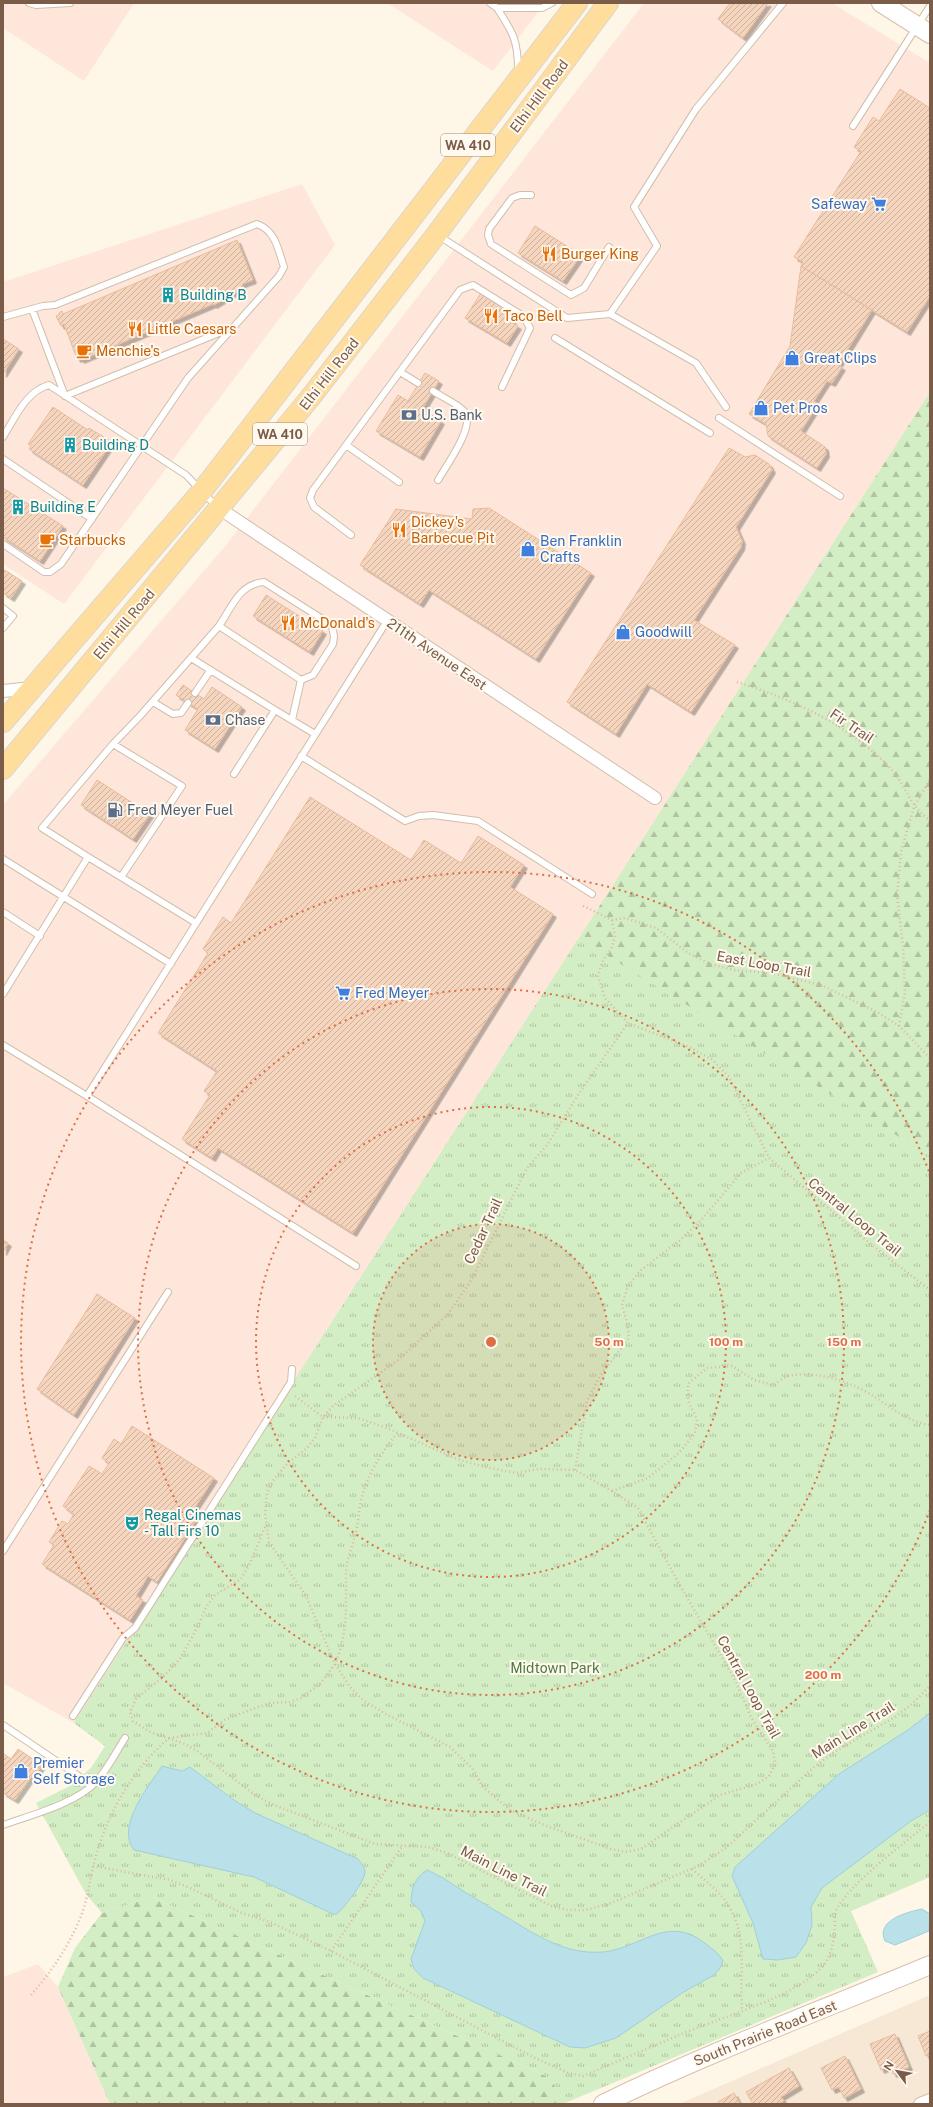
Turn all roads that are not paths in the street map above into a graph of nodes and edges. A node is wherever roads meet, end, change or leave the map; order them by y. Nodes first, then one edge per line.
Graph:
1 (29, 3) edge
2 (70, 3) edge
3 (490, 3) edge
4 (552, 3) edge
5 (577, 3) edge
6 (608, 3) edge
7 (783, 3) edge
8 (881, 3) edge
9 (930, 6) edge
10 (497, 8) junction
11 (924, 30) edge
12 (518, 80) junction
13 (853, 126) dead end
14 (531, 195) dead end
15 (436, 234) junction
16 (609, 246) dead end
17 (32, 309) junction
18 (610, 314) junction
19 (3, 317) edge
20 (233, 328) junction
21 (554, 338) dead end
22 (400, 372) junction
23 (418, 383) dead end
24 (502, 387) dead end
25 (432, 391) dead end
26 (65, 396) junction
27 (726, 407) dead end
28 (719, 418) dead end
29 (710, 433) dead end
30 (3, 436) edge
31 (346, 445) junction
32 (143, 446) junction
33 (4, 462) edge
34 (438, 480) dead end
35 (399, 482) dead end
36 (202, 491) junction
37 (840, 496) dead end
38 (220, 509) junction
39 (92, 519) junction
40 (351, 534) dead end
41 (3, 544) edge
42 (3, 608) edge
43 (387, 621) junction
44 (219, 626) junction
45 (3, 628) edge
46 (191, 658) junction
47 (210, 671) junction
48 (301, 680) junction
49 (32, 688) junction
50 (3, 691) edge
51 (195, 693) dead end
52 (152, 702) junction
53 (188, 703) dead end
54 (275, 710) junction
55 (292, 720) junction
56 (3, 722) edge
57 (315, 734) junction
58 (113, 744) junction
59 (302, 756) junction
60 (3, 769) edge
61 (234, 774) dead end
62 (655, 798) dead end
63 (88, 857) junction
64 (3, 858) edge
65 (121, 877) junction
66 (592, 894) dead end
67 (64, 898) junction
68 (3, 912) edge
69 (196, 923) junction
70 (40, 936) junction
71 (170, 964) junction
72 (3, 994) edge
73 (3, 1045) edge
74 (87, 1096) junction
75 (356, 1266) dead end
76 (168, 1292) dead end
77 (292, 1369) dead end
78 (3, 1552) edge
79 (73, 1716) dead end
80 (3, 1725) edge
81 (125, 1738) dead end
82 (92, 1785) junction
83 (3, 1825) edge
84 (930, 1966) edge
85 (930, 2100) edge
86 (603, 2104) edge
87 (920, 2104) edge

1 - 2 lane
3 - 10 lane
4 - 10 lane
5 - 12 main road, Elhi Hill Road / WA 410
6 - 15 main road, Elhi Hill Road / WA 410
7 - 18 lane
8 - 11 main road
9 - 11 lane
10 - 12 lane
11 - 13 lane
12 - 36 main road, Elhi Hill Road / WA 410
14 - 16 lane
15 - 18 lane
15 - 38 main road, Elhi Hill Road / WA 410
17 - 19 lane
17 - 20 lane
17 - 26 lane
18 - 27 lane
20 - 26 lane
20 - 32 lane
21 - 29 lane
22 - 23 lane
22 - 24 lane
22 - 31 lane
25 - 34 lane
26 - 30 lane
26 - 32 lane
28 - 37 lane
31 - 35 lane
31 - 40 lane
32 - 36 lane
32 - 39 lane
33 - 39 lane
36 - 38 lane
36 - 49 main road, Elhi Hill Road / WA 410
38 - 43 street, 211th Avenue East
38 - 60 main road, Elhi Hill Road / WA 410
39 - 41 lane
42 - 45 lane
43 - 57 lane
43 - 62 street, 211th Avenue East
44 - 46 lane
44 - 48 lane
44 - 48 lane
46 - 47 lane
46 - 52 lane
47 - 51 lane
47 - 54 lane
48 - 55 lane
49 - 50 street
49 - 56 main road, Elhi Hill Road / WA 410
52 - 53 lane
52 - 58 lane
54 - 55 lane
54 - 61 lane
55 - 57 lane
57 - 59 lane
58 - 63 lane
58 - 65 lane
59 - 66 lane
59 - 69 lane
63 - 65 lane
63 - 67 lane
64 - 67 lane
65 - 69 lane
67 - 70 lane
67 - 71 lane
68 - 70 lane
69 - 71 lane
70 - 72 lane
71 - 74 lane
73 - 74 lane
74 - 75 lane
76 - 78 lane
77 - 79 lane
80 - 82 lane
81 - 82 lane
82 - 83 lane
84 - 86 main road, South Prairie Road East
85 - 87 street

